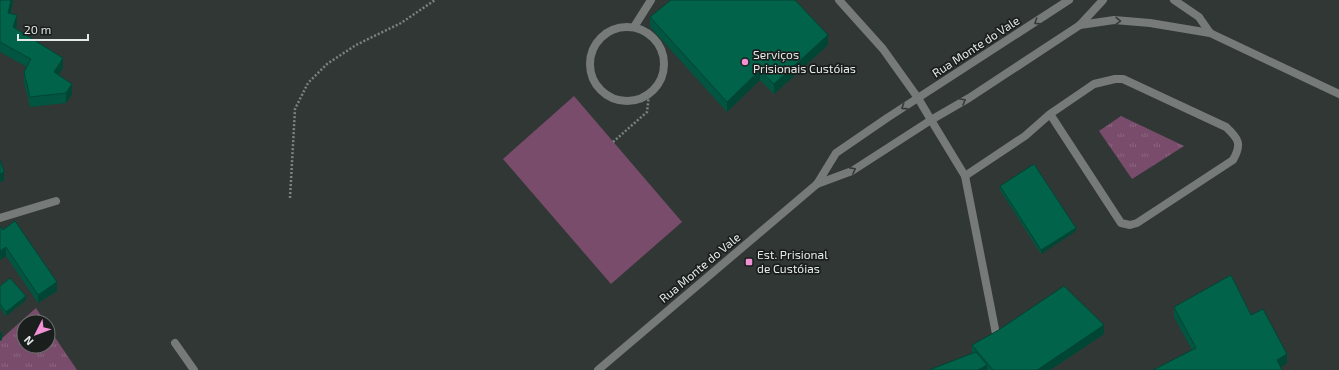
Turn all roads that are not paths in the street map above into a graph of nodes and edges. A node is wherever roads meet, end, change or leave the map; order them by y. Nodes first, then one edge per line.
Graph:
1 (651, 0) edge
2 (838, 0) edge
3 (1068, 0) edge
4 (1103, 0) edge
5 (1174, 0) edge
6 (1080, 25) junction
7 (634, 27) junction
8 (1210, 33) junction
9 (1339, 94) edge
10 (918, 98) junction
11 (1050, 114) junction
12 (931, 120) junction
13 (965, 176) junction
14 (817, 184) junction
15 (56, 201) dead end
16 (0, 218) edge
17 (997, 339) edge
18 (175, 343) dead end
19 (194, 370) edge
20 (598, 370) edge

1 - 7 street
2 - 10 street
3 -> 10 street, Rua Monte do Vale
4 - 6 street, Rua Monte do Vale
5 - 8 street
6 -> 8 street, Rua Monte do Vale
12 -> 6 street, Rua Monte do Vale
7 - 7 street
8 - 9 street
10 - 12 street
10 -> 14 street, Rua Monte do Vale
11 - 11 street
11 - 13 street
12 - 13 street
14 -> 12 street, Rua Monte do Vale
13 - 17 street
14 - 20 street, Rua Monte do Vale
15 - 16 street
18 - 19 street

